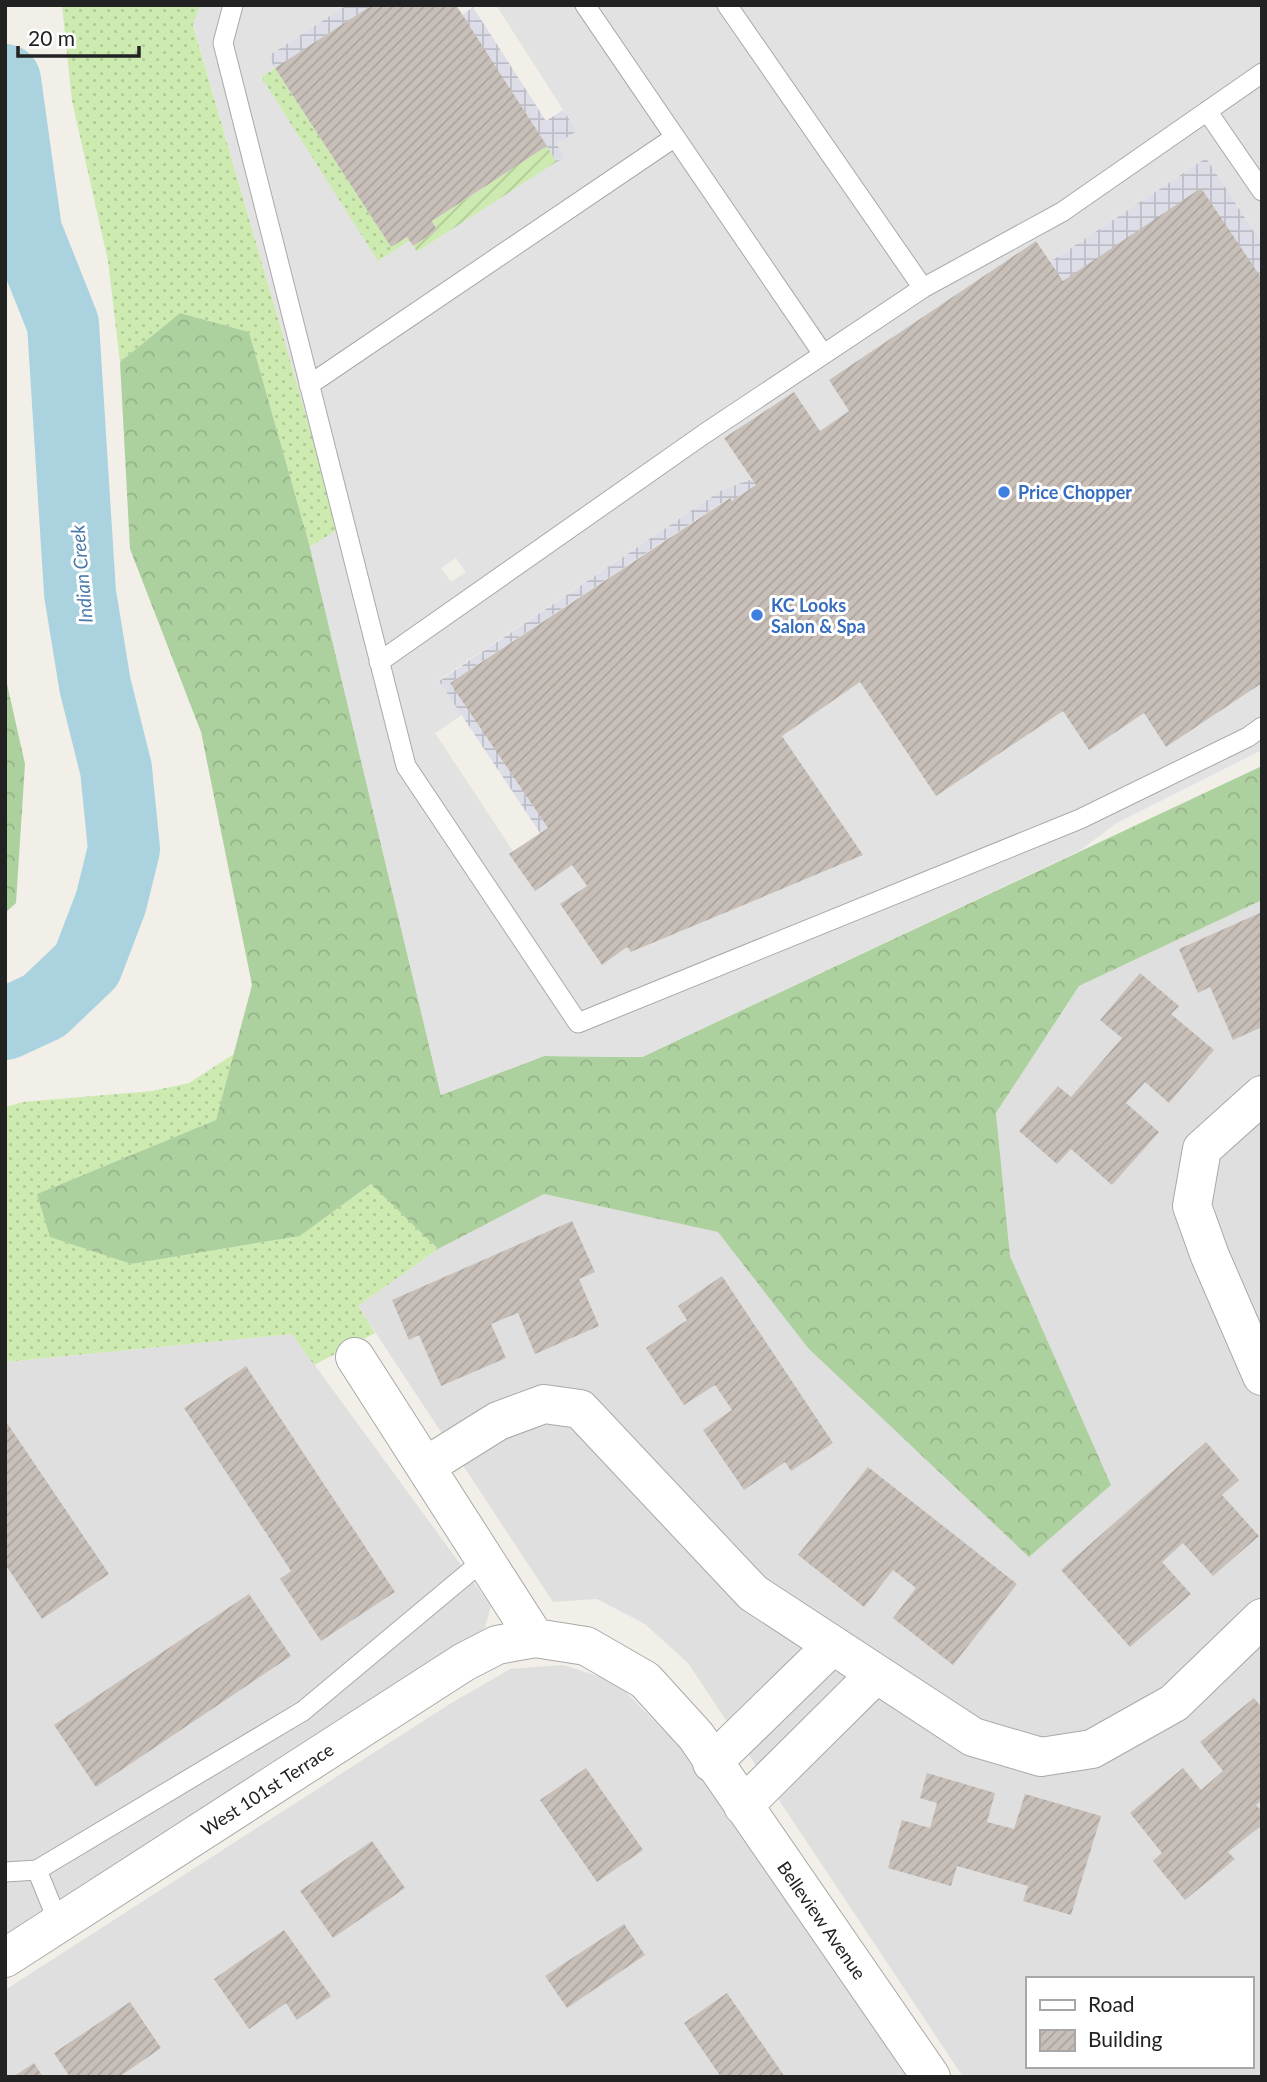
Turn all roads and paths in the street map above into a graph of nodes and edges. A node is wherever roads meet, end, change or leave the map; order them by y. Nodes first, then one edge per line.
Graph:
1 (233, 5) edge
2 (585, 5) edge
3 (727, 5) edge
4 (1262, 73) edge
5 (1207, 111) junction
6 (675, 137) junction
7 (1262, 191) edge
8 (923, 288) junction
9 (823, 354) junction
10 (309, 385) junction
11 (379, 662) junction
12 (1262, 727) edge
13 (1262, 1095) edge
14 (355, 1357) dead end
15 (1262, 1376) edge
16 (426, 1466) junction
17 (485, 1559) junction
18 (1262, 1618) edge
19 (535, 1638) junction
20 (831, 1647) junction
21 (876, 1675) junction
22 (712, 1763) junction
23 (743, 1806) junction
24 (37, 1870) junction
25 (5, 1872) edge
26 (59, 1924) junction
27 (5, 1958) edge
28 (931, 2077) edge

1 - 10 lane
2 - 6 lane
3 - 8 lane
4 - 5 lane
5 - 7 lane
5 - 8 lane
6 - 9 lane
6 - 10 lane
8 - 9 lane
9 - 11 lane
10 - 11 lane
11 - 12 lane
13 - 15 street
14 - 16 street
16 - 17 street
16 - 20 street
17 - 19 street
17 - 24 lane
18 - 21 street
19 - 22 street, West 101st Terrace
19 - 26 street, West 101st Terrace
20 - 21 street
20 - 22 street
21 - 23 street
22 - 23 street, Belleview Avenue
23 - 28 street, Belleview Avenue
24 - 25 lane
24 - 26 lane
26 - 27 street, West 101st Terrace

